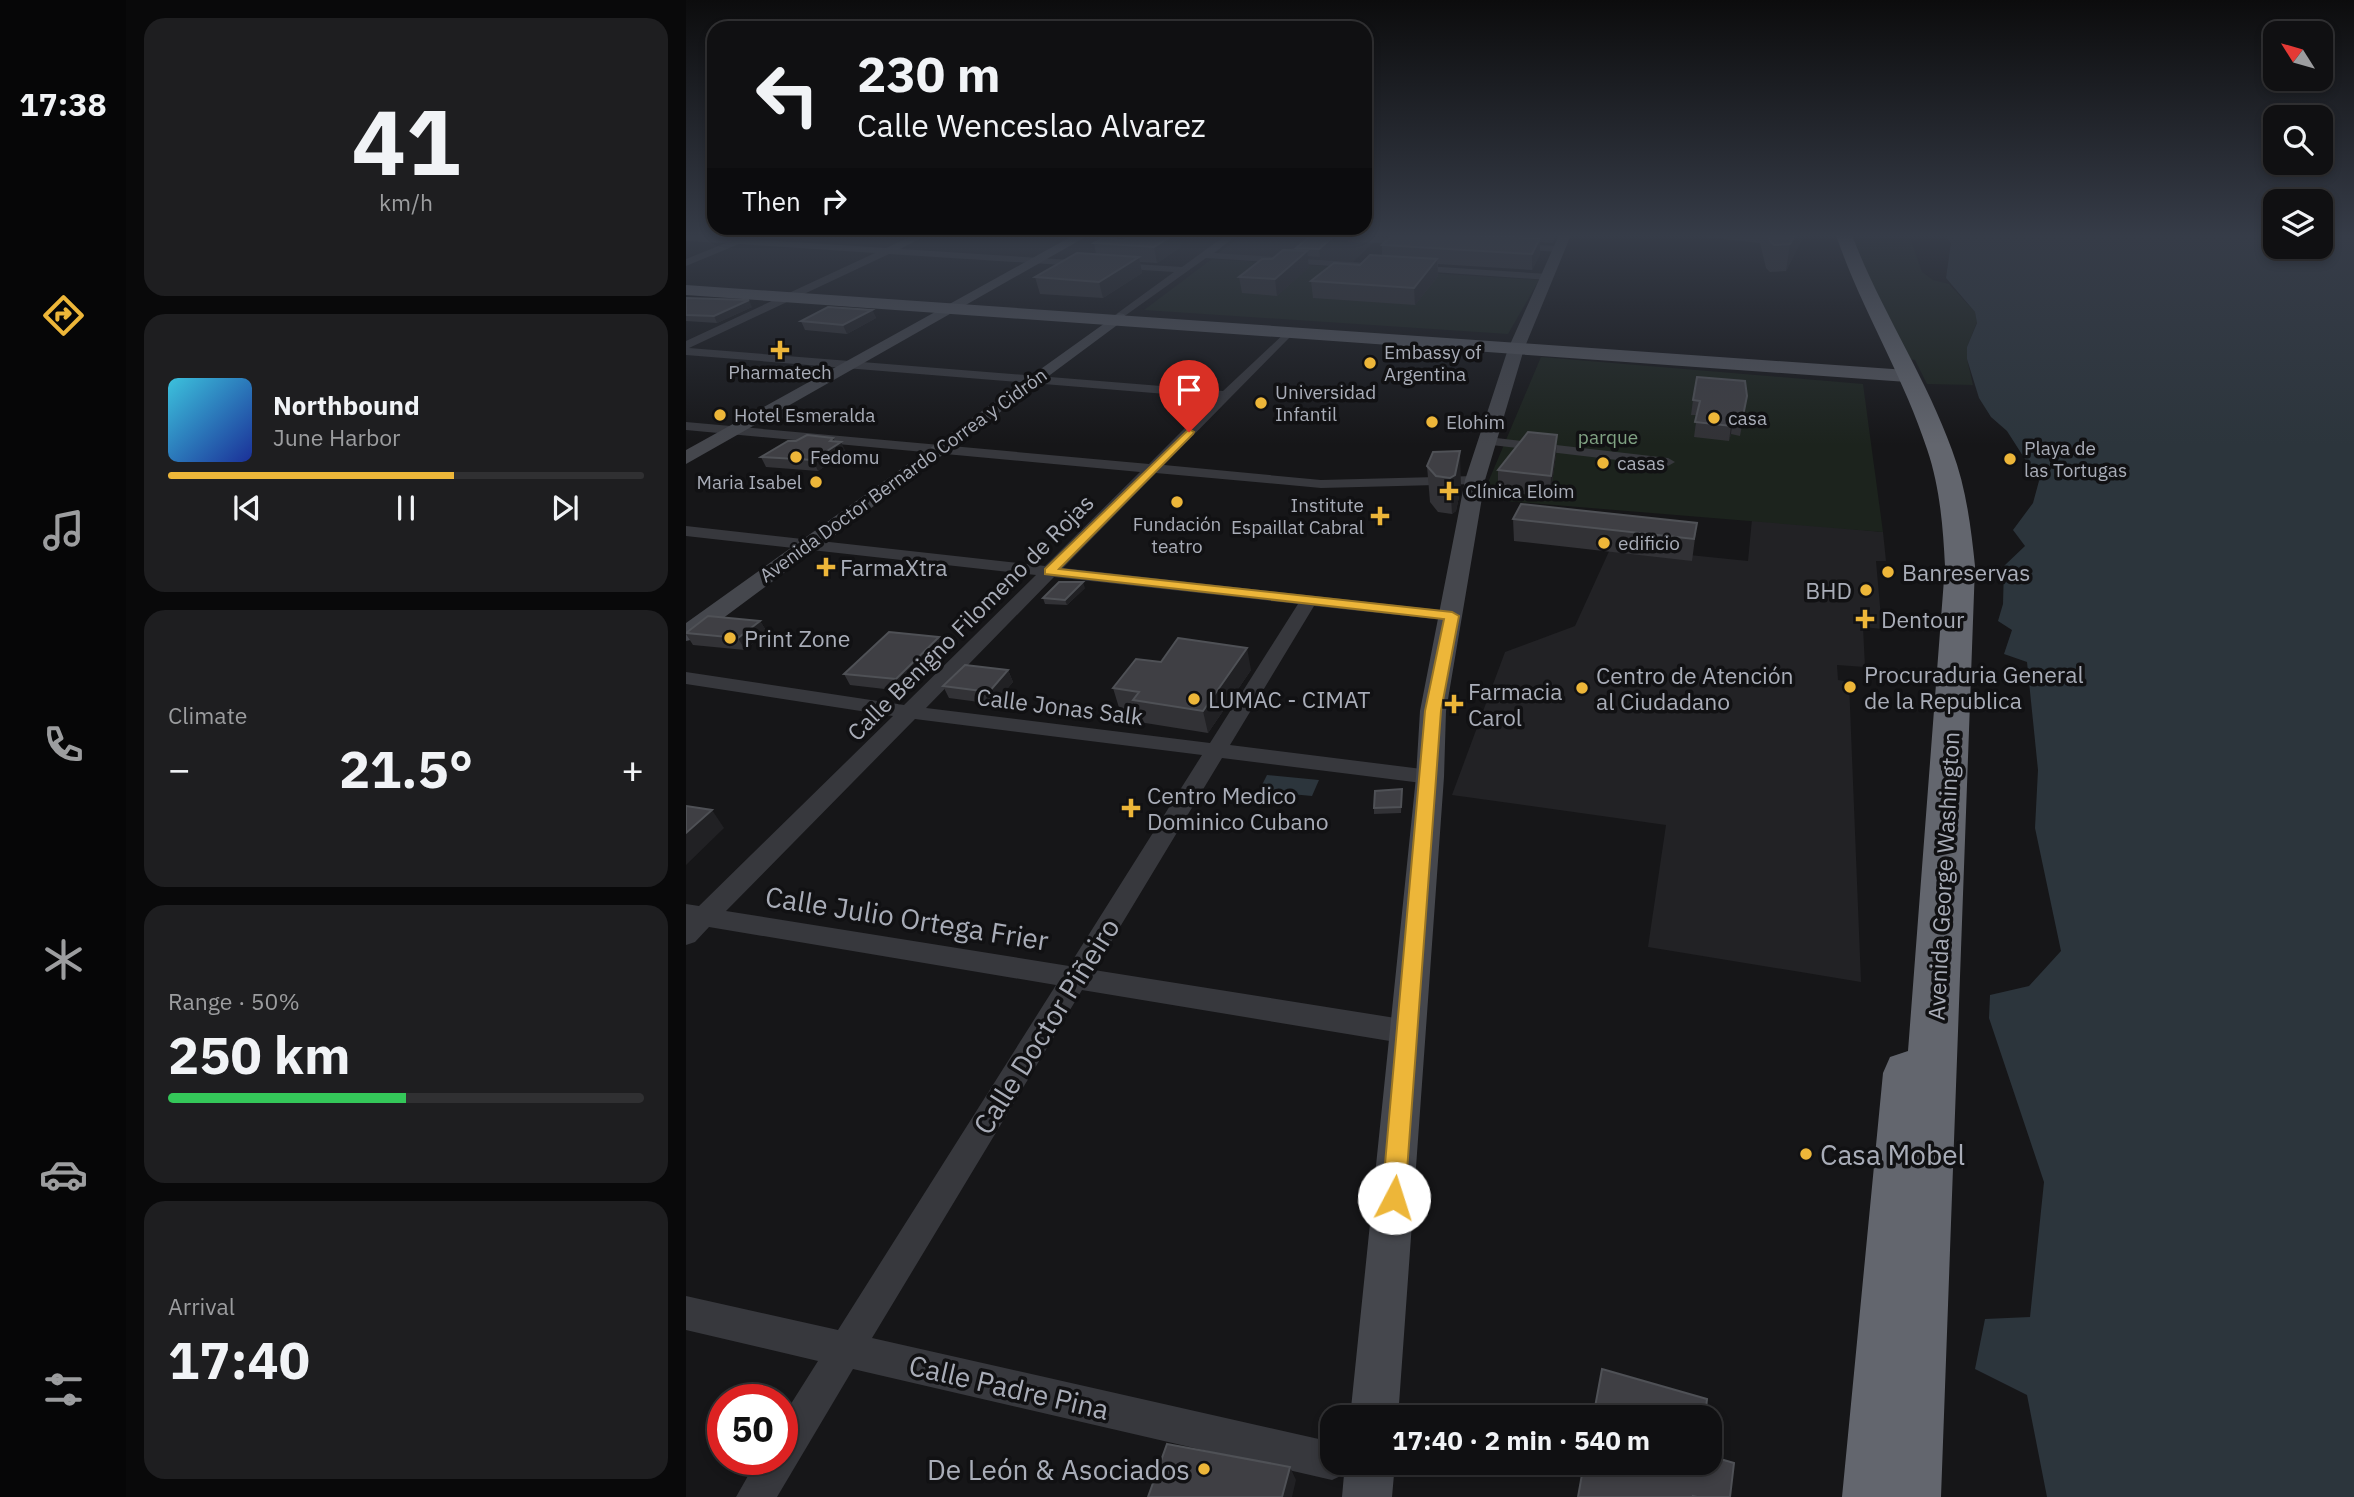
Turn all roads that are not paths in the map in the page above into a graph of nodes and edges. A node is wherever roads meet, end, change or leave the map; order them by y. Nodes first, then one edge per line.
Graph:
1 (774, 305) edge
2 (923, 305) edge
3 (958, 305) edge
4 (1135, 305) edge
5 (1536, 305) edge
6 (1866, 305) edge
7 (1873, 305) edge
8 (954, 307) junction
9 (1116, 319) junction
10 (1288, 333) junction
11 (686, 345) edge
12 (1517, 347) junction
13 (686, 351) edge
14 (852, 364) junction
15 (1900, 371) junction
16 (1034, 379) junction
17 (1226, 395) junction
18 (686, 426) edge
19 (734, 430) junction
20 (1488, 441) junction
21 (938, 449) junction
22 (686, 458) edge
23 (1668, 462) dead end
24 (1152, 469) junction
25 (1475, 480) junction
26 (686, 531) edge
27 (807, 545) junction
28 (1049, 571) junction
29 (1309, 600) junction
30 (1452, 616) junction
31 (686, 634) edge
32 (686, 678) edge
33 (909, 712) junction
34 (1216, 751) junction
35 (1430, 777) junction
36 (692, 922) edge
37 (1075, 978) junction
38 (1408, 1032) junction
39 (686, 1313) edge
40 (846, 1349) junction
41 (1375, 1405) edge
42 (798, 1426) edge
43 (1320, 1463) edge
44 (769, 1475) edge
45 (755, 1497) edge
46 (1875, 1497) edge
47 (1908, 1497) edge

1 - 11 street
2 - 8 main road
3 - 8 main road
4 - 9 street
5 - 12 main road
6 - 15 highway, Avenida George Washington
7 - 15 highway, Avenida George Washington
8 - 9 main road
8 - 14 main road
9 - 10 main road
9 - 12 main road
9 - 16 main road, Avenida Doctor Bernardo Correa y Cidrón
10 - 12 main road
10 - 17 street, Calle Benigno Filomeno de Rojas
12 - 15 main road
12 - 20 main road
13 - 14 street
14 - 16 street
14 - 19 main road
15 - 46 highway, Avenida George Washington
15 - 47 highway, Avenida George Washington
16 - 17 street
16 - 21 main road, Avenida Doctor Bernardo Correa y Cidrón
17 - 24 street, Calle Benigno Filomeno de Rojas
18 - 19 street
19 - 21 street
19 - 22 main road
20 - 23 street
20 - 25 main road
21 - 24 street
21 - 27 main road, Avenida Doctor Bernardo Correa y Cidrón
24 - 25 street
24 - 28 street, Calle Benigno Filomeno de Rojas
25 - 30 main road
26 - 27 street
27 - 28 street
27 - 31 main road, Avenida Doctor Bernardo Correa y Cidrón
28 - 29 street
28 - 33 street, Calle Benigno Filomeno de Rojas
29 - 30 street
29 - 34 street, Calle Doctor Piñeiro
30 - 35 main road
32 - 33 street, Calle Jonas Salk
33 - 34 street, Calle Jonas Salk
33 - 36 street, Calle Benigno Filomeno de Rojas
34 - 35 street, Calle Jonas Salk
34 - 37 street, Calle Doctor Piñeiro
35 - 38 main road
36 - 37 street, Calle Julio Ortega Frier
37 - 38 street, Calle Julio Ortega Frier
37 - 40 street, Calle Doctor Piñeiro
38 - 41 main road
39 - 40 street, Calle Padre Pina
40 - 42 street, Calle Doctor Piñeiro
40 - 43 street, Calle Padre Pina
44 - 45 street

